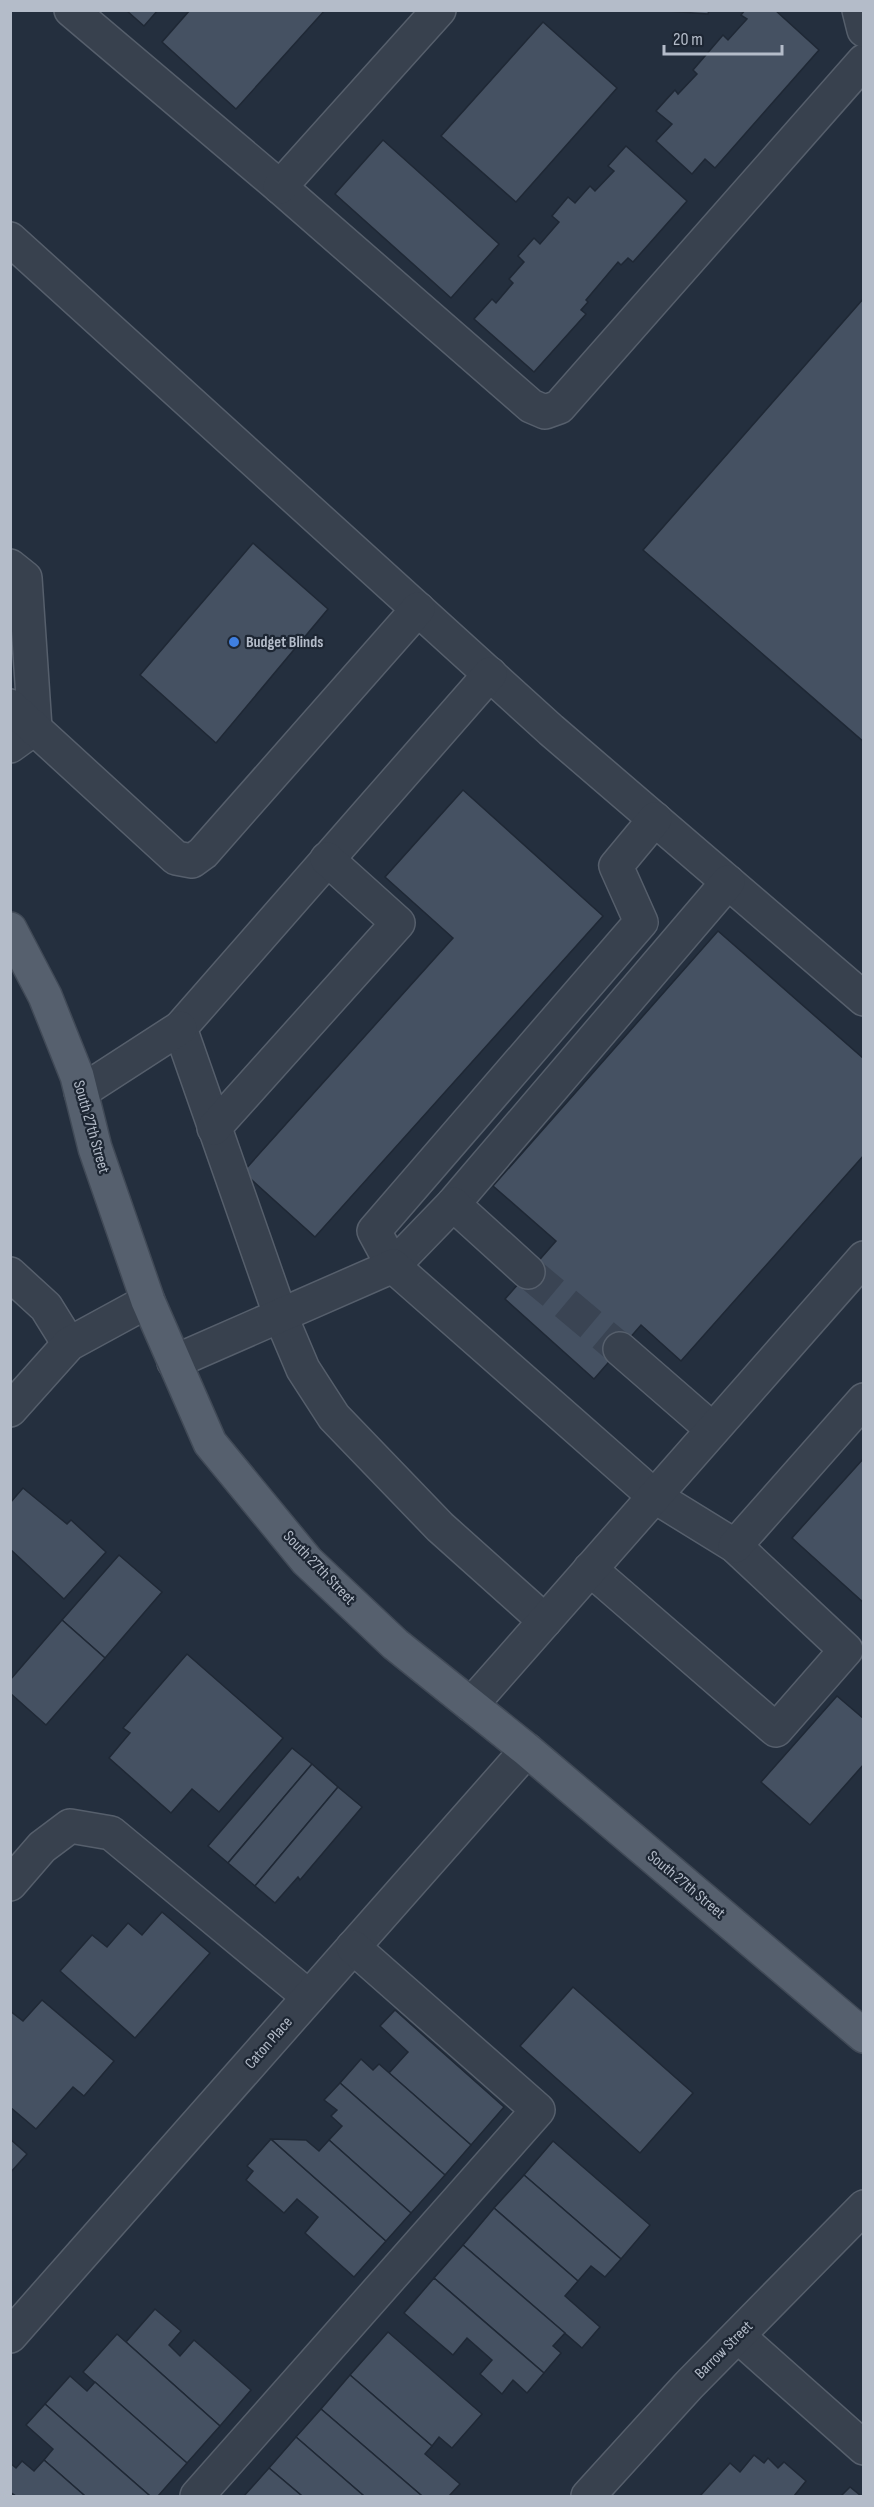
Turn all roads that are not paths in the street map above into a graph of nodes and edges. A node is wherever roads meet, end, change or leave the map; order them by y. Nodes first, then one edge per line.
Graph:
1 (71, 10) edge
2 (439, 10) edge
3 (859, 10) edge
4 (864, 30) edge
5 (864, 61) edge
6 (280, 187) junction
7 (10, 239) edge
8 (10, 566) edge
9 (418, 609) junction
10 (490, 674) junction
11 (10, 706) edge
12 (23, 737) edge
13 (655, 819) junction
14 (327, 859) junction
15 (728, 882) junction
16 (10, 929) edge
17 (864, 999) edge
18 (180, 1028) junction
19 (81, 1092) junction
20 (214, 1128) junction
21 (453, 1204) junction
22 (864, 1258) edge
23 (393, 1266) junction
24 (528, 1272) tunnel mouth
25 (10, 1274) edge
26 (148, 1301) junction
27 (281, 1317) junction
28 (69, 1344) junction
29 (620, 1349) tunnel mouth
30 (174, 1362) junction
31 (864, 1400) edge
32 (10, 1410) edge
33 (712, 1429) junction
34 (654, 1496) junction
35 (735, 1546) junction
36 (590, 1569) junction
37 (545, 1620) junction
38 (471, 1705) junction
39 (527, 1750) junction
40 (10, 1884) edge
41 (353, 1947) junction
42 (309, 1997) junction
43 (864, 2036) edge
44 (864, 2207) edge
45 (10, 2336) edge
46 (738, 2336) junction
47 (864, 2448) edge
48 (197, 2496) edge
49 (588, 2496) edge

1 - 6 street
2 - 6 street
3 - 4 street
5 - 6 street
7 - 9 street
8 - 12 street
9 - 10 street
9 - 12 street
10 - 13 street
10 - 14 street
11 - 12 street
13 - 15 street
13 - 23 street
14 - 18 street
14 - 20 street
15 - 17 street
15 - 21 street
16 - 19 main road, South 27th Street
18 - 19 street
18 - 20 street
19 - 26 main road, South 27th Street
20 - 27 street
21 - 23 street
21 - 24 street
22 - 33 street
23 - 27 street
23 - 34 street
25 - 28 street
26 - 28 street
26 - 30 main road, South 27th Street
27 - 30 street
27 - 37 street
28 - 32 street
29 - 33 street
30 - 38 main road, South 27th Street
31 - 35 street
33 - 34 street
34 - 35 street
34 - 36 street
35 - 36 street
36 - 37 street
37 - 38 street
38 - 39 main road, South 27th Street
39 - 41 street, Caton Place
39 - 43 main road, South 27th Street
40 - 42 street
41 - 42 street, Caton Place
41 - 48 street
42 - 45 street, Caton Place
44 - 46 street, Barrow Street
46 - 47 street
46 - 49 street, Barrow Street

